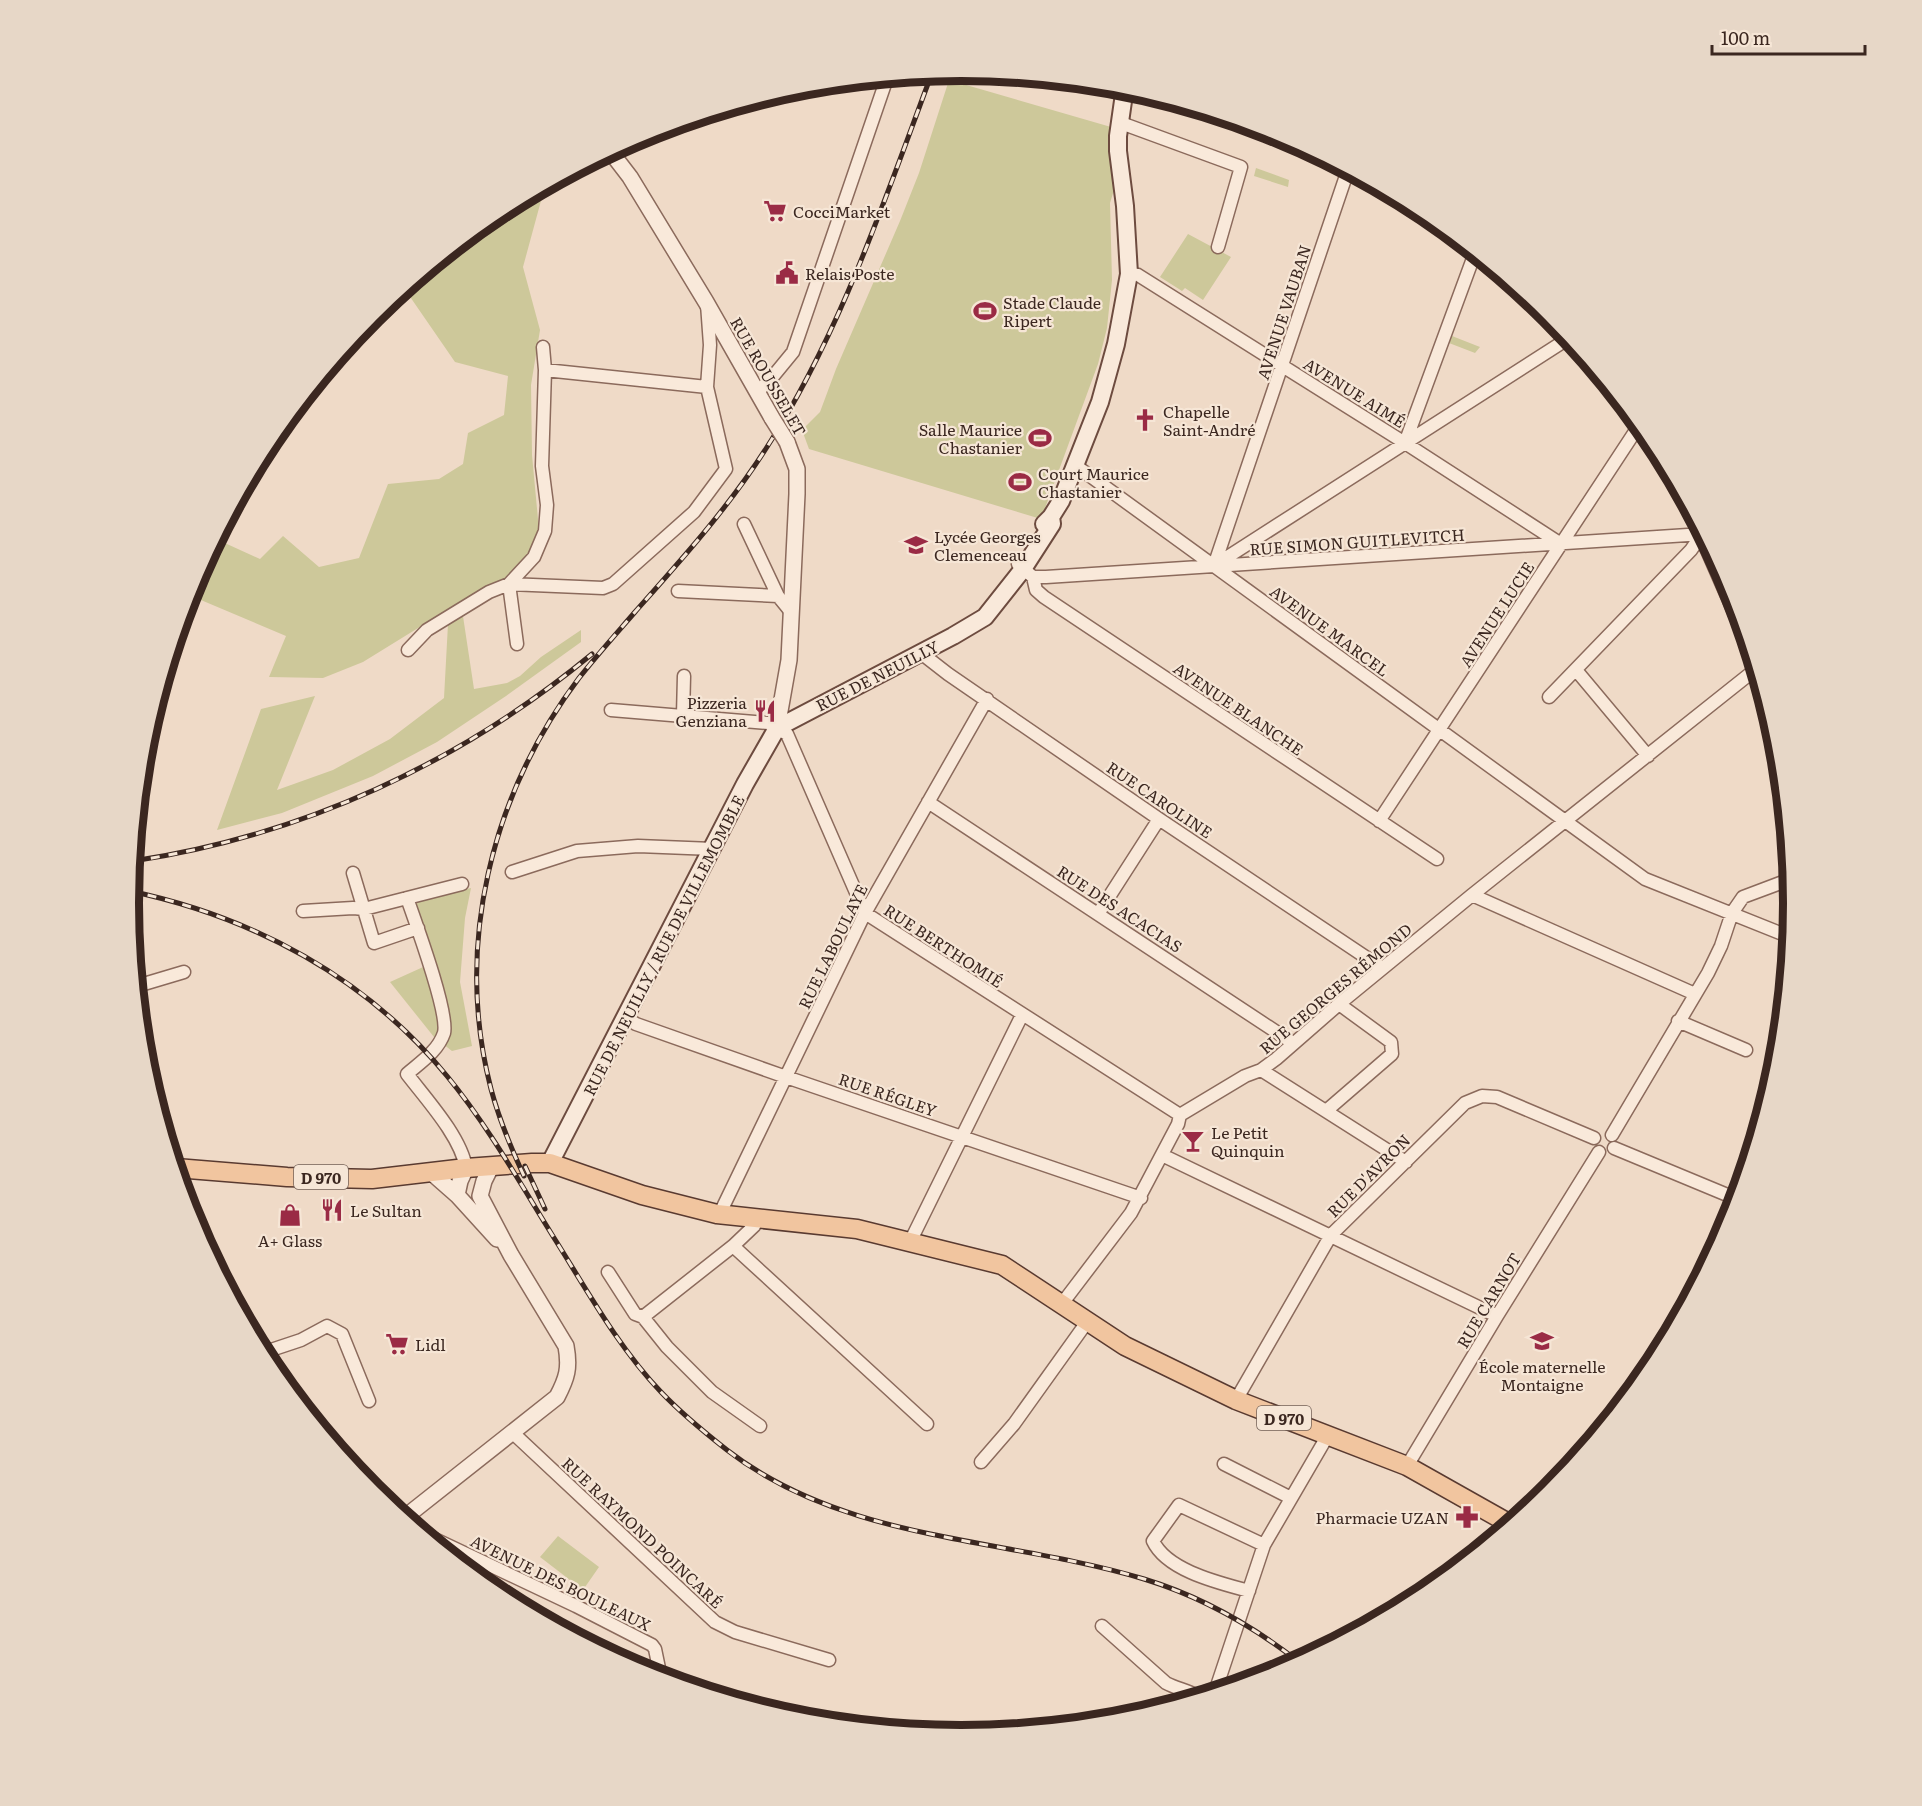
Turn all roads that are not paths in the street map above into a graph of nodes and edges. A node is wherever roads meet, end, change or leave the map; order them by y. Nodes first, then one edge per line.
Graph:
1 (885, 85) edge
2 (1124, 98) edge
3 (1121, 123) junction
4 (615, 158) edge
5 (1346, 177) edge
6 (1218, 247) dead end
7 (1472, 260) edge
8 (1129, 274) junction
9 (706, 302) junction
10 (1562, 343) edge
11 (543, 347) dead end
12 (1283, 365) junction
13 (544, 370) junction
14 (707, 387) junction
15 (757, 392) junction
16 (1634, 433) edge
17 (1405, 443) junction
18 (1075, 465) junction
19 (744, 524) dead end
20 (1696, 534) edge
21 (1698, 539) edge
22 (1561, 544) junction
23 (1214, 566) junction
24 (1024, 570) junction
25 (509, 584) junction
26 (678, 591) dead end
27 (778, 596) junction
28 (791, 612) junction
29 (517, 644) dead end
30 (408, 650) dead end
31 (921, 652) junction
32 (1576, 670) junction
33 (1750, 674) edge
34 (684, 676) dead end
35 (1549, 697) dead end
36 (987, 699) junction
37 (611, 710) dead end
38 (682, 715) junction
39 (777, 728) junction
40 (1440, 730) junction
41 (1648, 756) junction
42 (928, 801) junction
43 (1159, 819) junction
44 (1379, 821) junction
45 (1565, 822) junction
46 (713, 849) junction
47 (1437, 859) dead end
48 (512, 872) dead end
49 (353, 873) dead end
50 (1782, 882) edge
51 (462, 884) dead end
52 (1472, 895) junction
53 (407, 898) junction
54 (364, 909) junction
55 (303, 911) dead end
56 (865, 913) junction
57 (1732, 913) junction
58 (1098, 914) junction
59 (418, 928) junction
60 (1782, 934) edge
61 (1382, 968) junction
62 (184, 972) dead end
63 (144, 984) edge
64 (1695, 994) junction
65 (1339, 1004) junction
66 (1022, 1015) junction
67 (626, 1018) junction
68 (1678, 1021) junction
69 (1293, 1043) junction
70 (1746, 1050) dead end
71 (1261, 1070) junction
72 (786, 1077) junction
73 (1326, 1111) junction
74 (1180, 1115) junction
75 (1612, 1135) junction
76 (962, 1137) junction
77 (1594, 1138) junction
78 (1614, 1148) junction
79 (1599, 1152) junction
80 (1162, 1155) junction
81 (1406, 1162) junction
82 (549, 1163) junction
83 (490, 1167) junction
84 (466, 1168) junction
85 (184, 1169) edge
86 (432, 1173) junction
87 (457, 1195) junction
88 (1728, 1195) edge
89 (480, 1196) junction
90 (1141, 1198) junction
91 (717, 1214) junction
92 (758, 1219) junction
93 (1331, 1235) junction
94 (910, 1242) junction
95 (733, 1246) junction
96 (511, 1255) junction
97 (608, 1272) dead end
98 (1061, 1305) junction
99 (1497, 1316) junction
100 (644, 1317) junction
101 (1088, 1322) junction
102 (272, 1350) edge
103 (1236, 1400) junction
104 (369, 1401) dead end
105 (927, 1424) dead end
106 (760, 1426) dead end
107 (513, 1433) junction
108 (1328, 1435) junction
109 (981, 1462) dead end
110 (1224, 1464) dead end
111 (1407, 1466) junction
112 (1291, 1498) junction
113 (410, 1513) edge
114 (1504, 1520) edge
115 (1264, 1545) junction
116 (451, 1547) edge
117 (1249, 1591) junction
118 (1102, 1626) dead end
119 (829, 1660) dead end
120 (659, 1667) edge
121 (1218, 1683) edge
122 (1191, 1692) edge

1 - 15 street
2 - 3 main road, RUE DE NEUILLY
3 - 6 street
3 - 8 main road, RUE DE NEUILLY
4 - 9 street, RUE ROUSSELET
5 - 12 street, AVENUE VAUBAN
7 - 17 street
8 - 12 street, AVENUE AIMÉ
8 - 18 main road, RUE DE NEUILLY
9 - 14 street
9 - 15 street, RUE ROUSSELET
10 - 17 street
11 - 13 street
12 - 17 street, AVENUE AIMÉ
12 - 23 street, AVENUE VAUBAN
13 - 14 street
13 - 25 street
14 - 25 street
15 - 28 street, RUE ROUSSELET, bridge
16 - 22 street, AVENUE LUCIE
17 - 22 street, AVENUE AIMÉ
17 - 23 street
18 - 23 street, AVENUE MARCEL
18 - 24 main road, RUE DE NEUILLY
19 - 27 street
20 - 22 street, RUE SIMON GUITLEVITCH
21 - 32 street
22 - 23 street, RUE SIMON GUITLEVITCH
22 - 40 street, AVENUE LUCIE
23 - 24 street, RUE SIMON GUITLEVITCH
23 - 40 street, AVENUE MARCEL
24 - 31 main road, RUE DE NEUILLY
24 - 44 street, AVENUE BLANCHE
25 - 29 street
25 - 30 street
26 - 27 street
27 - 28 street
28 - 39 street, RUE ROUSSELET
31 - 36 street, RUE CAROLINE
31 - 39 main road, RUE DE NEUILLY
32 - 35 street
32 - 41 street
33 - 41 street, RUE GEORGES RÉMOND
34 - 38 street
36 - 42 street, RUE LABOULAYE
36 - 43 street, RUE CAROLINE
37 - 38 street
38 - 39 street
39 - 46 main road, RUE DE NEUILLY / RUE DE VILLEMOMBLE
39 - 56 street, RUE BERTHOMIÉ
40 - 44 street, AVENUE LUCIE
40 - 45 street, AVENUE MARCEL
41 - 45 street, RUE GEORGES RÉMOND
42 - 56 street, RUE LABOULAYE
42 - 58 street, RUE DES ACACIAS
43 - 58 street
43 - 61 street, RUE CAROLINE
44 - 47 street, AVENUE BLANCHE
45 - 52 street, RUE GEORGES RÉMOND
45 - 57 street, AVENUE MARCEL
46 - 48 street
46 - 67 main road, RUE DE NEUILLY / RUE DE VILLEMOMBLE
49 - 54 street
50 - 57 street
51 - 53 street
52 - 61 street, RUE GEORGES RÉMOND
52 - 64 street
53 - 54 street
53 - 59 street
54 - 55 street
54 - 59 street
56 - 66 street, RUE BERTHOMIÉ
56 - 72 street, RUE LABOULAYE
57 - 60 street, AVENUE MARCEL
57 - 64 street
58 - 69 street, RUE DES ACACIAS
59 - 84 street
61 - 65 street, RUE GEORGES RÉMOND
62 - 63 street
64 - 68 street
65 - 69 street, RUE GEORGES RÉMOND
65 - 73 street
66 - 74 street, RUE BERTHOMIÉ
66 - 76 street
67 - 72 street, RUE RÉGLEY
67 - 82 main road, RUE DE NEUILLY / RUE DE VILLEMOMBLE
68 - 70 street
68 - 75 street
69 - 71 street, RUE GEORGES RÉMOND
71 - 73 street
71 - 74 street, RUE GEORGES RÉMOND
72 - 76 street, RUE RÉGLEY
72 - 91 street, RUE LABOULAYE
73 - 81 street
74 - 80 street
75 - 77 street
75 - 78 street
76 - 90 street, RUE RÉGLEY
76 - 94 street
77 - 79 street
77 - 81 street, RUE D'AVRON
78 - 79 street
78 - 88 street
79 - 99 street, RUE CARNOT
80 - 90 street
80 - 93 street
81 - 93 street, RUE D'AVRON
82 - 83 main road, D 970
82 - 91 main road, D 970
83 - 84 main road, D 970
83 - 89 street
84 - 86 main road, D 970
84 - 87 street
84 - 89 street
85 - 86 main road, D 970
86 - 87 street
87 - 96 street
89 - 96 street
90 - 98 street
91 - 92 main road, D 970
92 - 94 main road, D 970
92 - 95 street
93 - 99 street
93 - 103 street, RUE D'AVRON
94 - 98 main road, D 970
95 - 100 street
95 - 105 street
96 - 107 street
97 - 100 street
98 - 101 main road, D 970
99 - 111 street, RUE CARNOT
100 - 106 street
101 - 103 main road, D 970
101 - 109 street
102 - 104 street
103 - 108 main road, D 970
107 - 113 street
107 - 119 street, RUE RAYMOND POINCARÉ
108 - 111 main road, D 970
108 - 112 street
110 - 112 street
111 - 114 main road, D 970
112 - 115 street
115 - 117 street
115 - 117 street
116 - 120 street, AVENUE DES BOULEAUX
117 - 121 street
118 - 122 street

